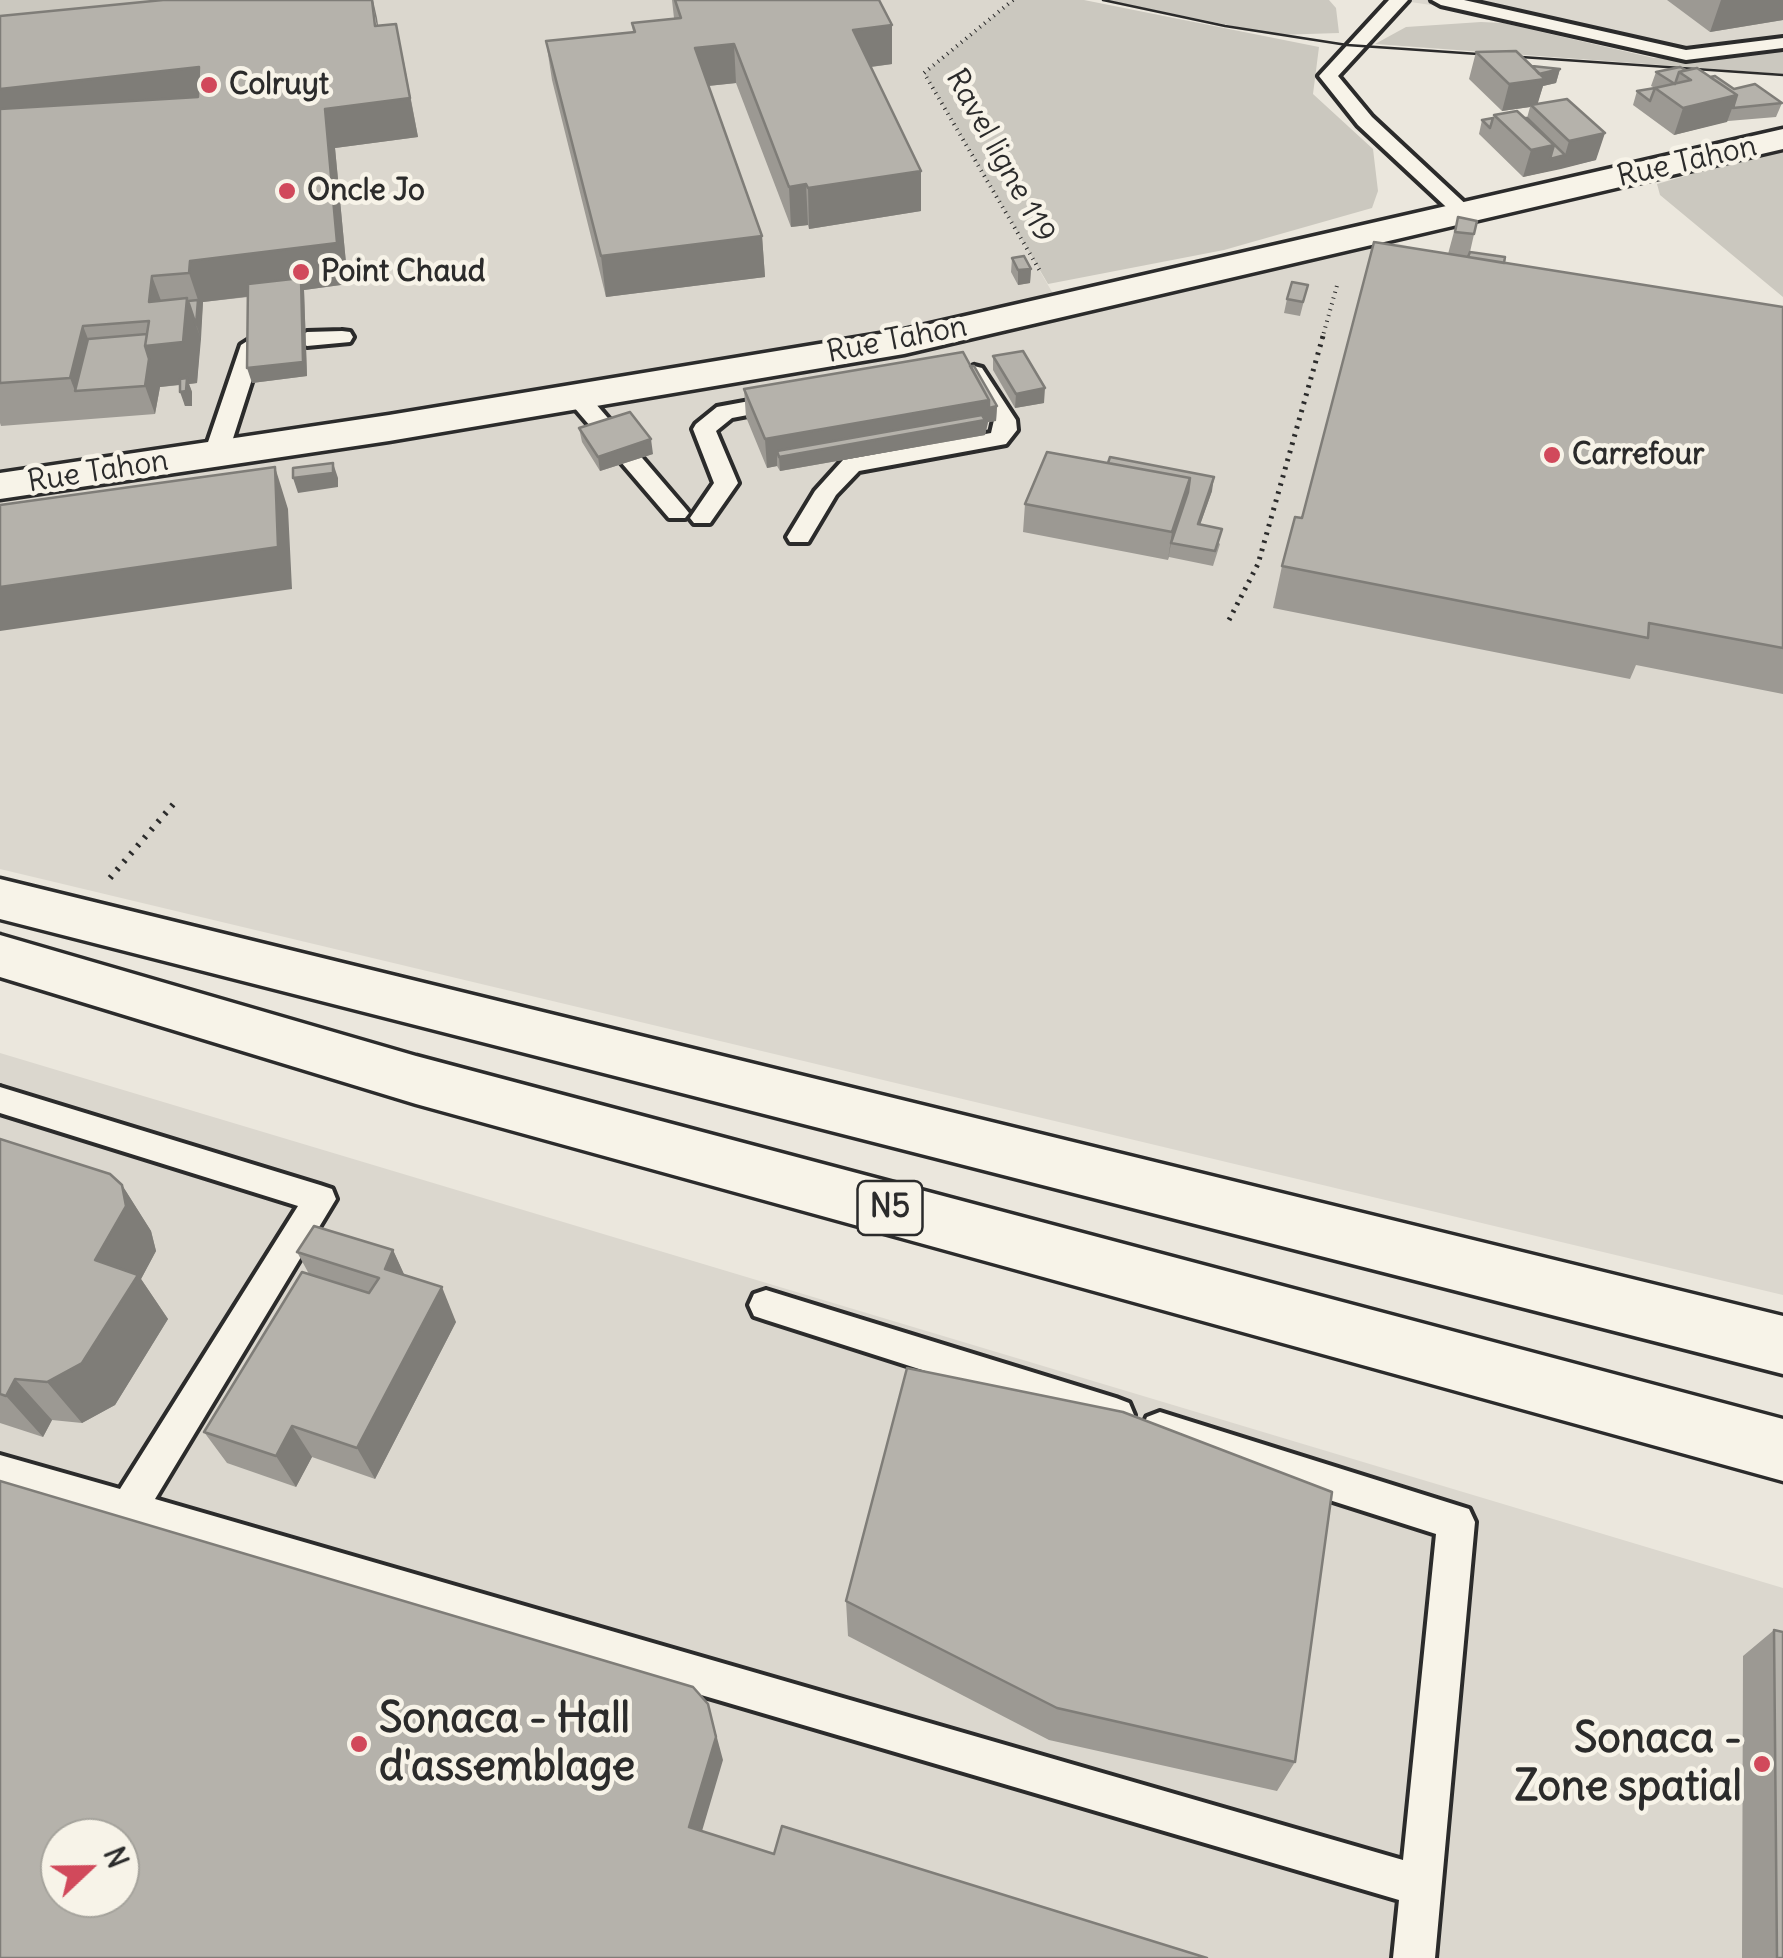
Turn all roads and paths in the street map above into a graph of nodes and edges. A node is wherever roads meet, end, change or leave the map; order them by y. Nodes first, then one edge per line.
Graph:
1 (1013, 0) edge
2 (1399, 0) edge
3 (1441, 0) edge
4 (1783, 44) edge
5 (1783, 139) edge
6 (1465, 214) junction
7 (1349, 242) junction
8 (1061, 307) junction
9 (342, 337) dead end
10 (307, 338) edge
11 (252, 344) edge
12 (945, 373) edge
13 (575, 394) junction
14 (806, 398) edge
15 (216, 454) junction
16 (0, 486) edge
17 (677, 513) dead end
18 (702, 518) dead end
19 (799, 537) dead end
20 (1229, 620) dead end
21 (0, 899) edge
22 (0, 956) edge
23 (0, 1100) edge
24 (766, 1305) dead end
25 (1783, 1345) edge
26 (1783, 1450) edge
27 (0, 1472) edge
28 (128, 1509) junction
29 (1421, 1886) junction
30 (1414, 1958) edge

1 - 8 path, Ravel ligne 119
2 - 6 lane
3 - 4 lane
5 - 6 main road, Rue Tahon
6 - 7 main road, Rue Tahon
7 - 8 main road, Rue Tahon
7 - 20 path
8 - 13 main road, Rue Tahon
9 - 10 lane
11 - 15 lane
12 - 19 lane
13 - 15 main road, Rue Tahon
13 - 17 lane
14 - 18 lane
15 - 16 main road, Rue Tahon
21 - 25 main road, N5
22 - 26 main road, N5
23 - 28 lane
24 - 29 lane
27 - 28 lane
28 - 29 lane
29 - 30 lane

